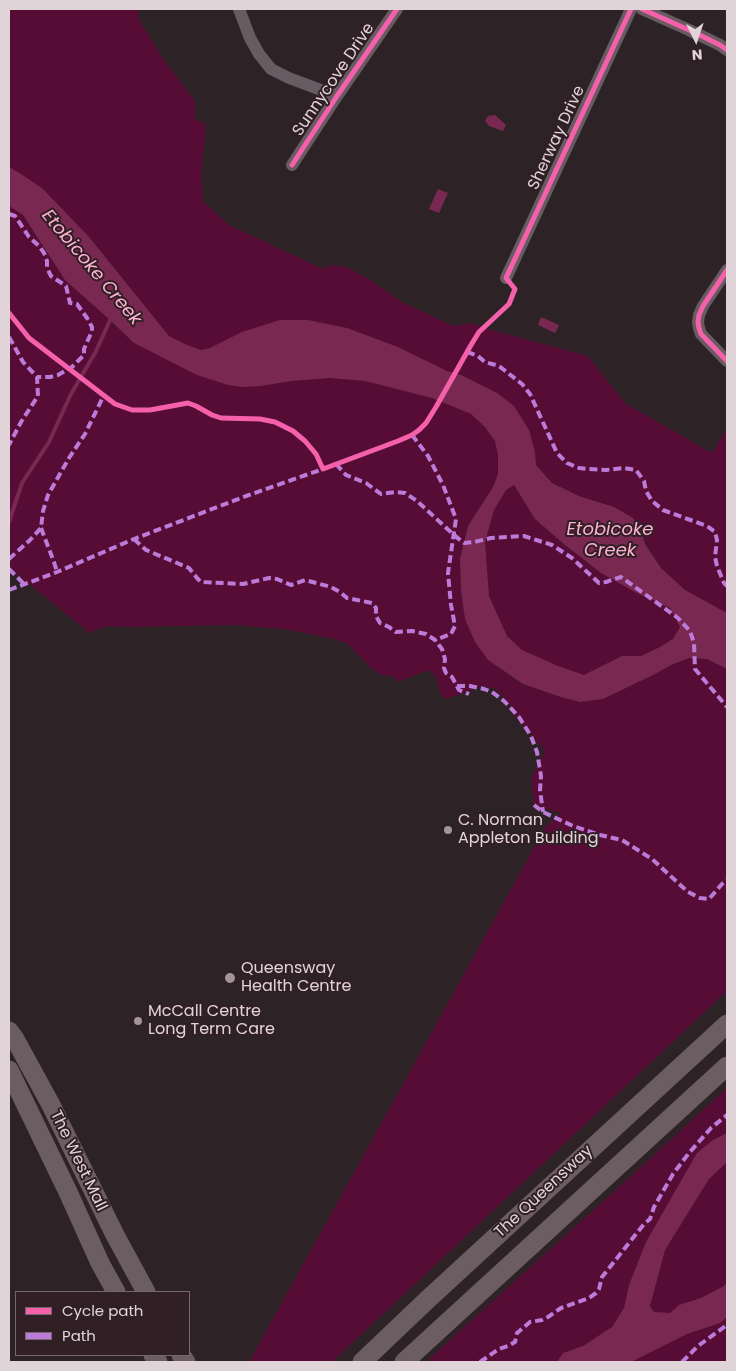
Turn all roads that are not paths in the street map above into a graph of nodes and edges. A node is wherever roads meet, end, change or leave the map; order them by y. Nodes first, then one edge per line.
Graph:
1 (239, 9) edge
2 (397, 9) edge
3 (631, 9) edge
4 (642, 9) edge
5 (727, 50) edge
6 (337, 96) junction
7 (292, 165) dead end
8 (727, 270) edge
9 (506, 278) dead end
10 (727, 361) edge
11 (727, 1024) edge
12 (9, 1031) edge
13 (727, 1066) edge
14 (9, 1070) edge
15 (115, 1291) edge
16 (145, 1291) edge
17 (362, 1362) edge
18 (404, 1362) edge

1 - 6 street
2 - 6 street, Sunnycove Drive
3 - 9 street, Sherway Drive
4 - 5 street
6 - 7 street, Sunnycove Drive
8 - 10 street
11 - 17 main road, The Queensway
12 - 16 main road, The West Mall
13 - 18 main road, The Queensway
14 - 15 main road, The West Mall

